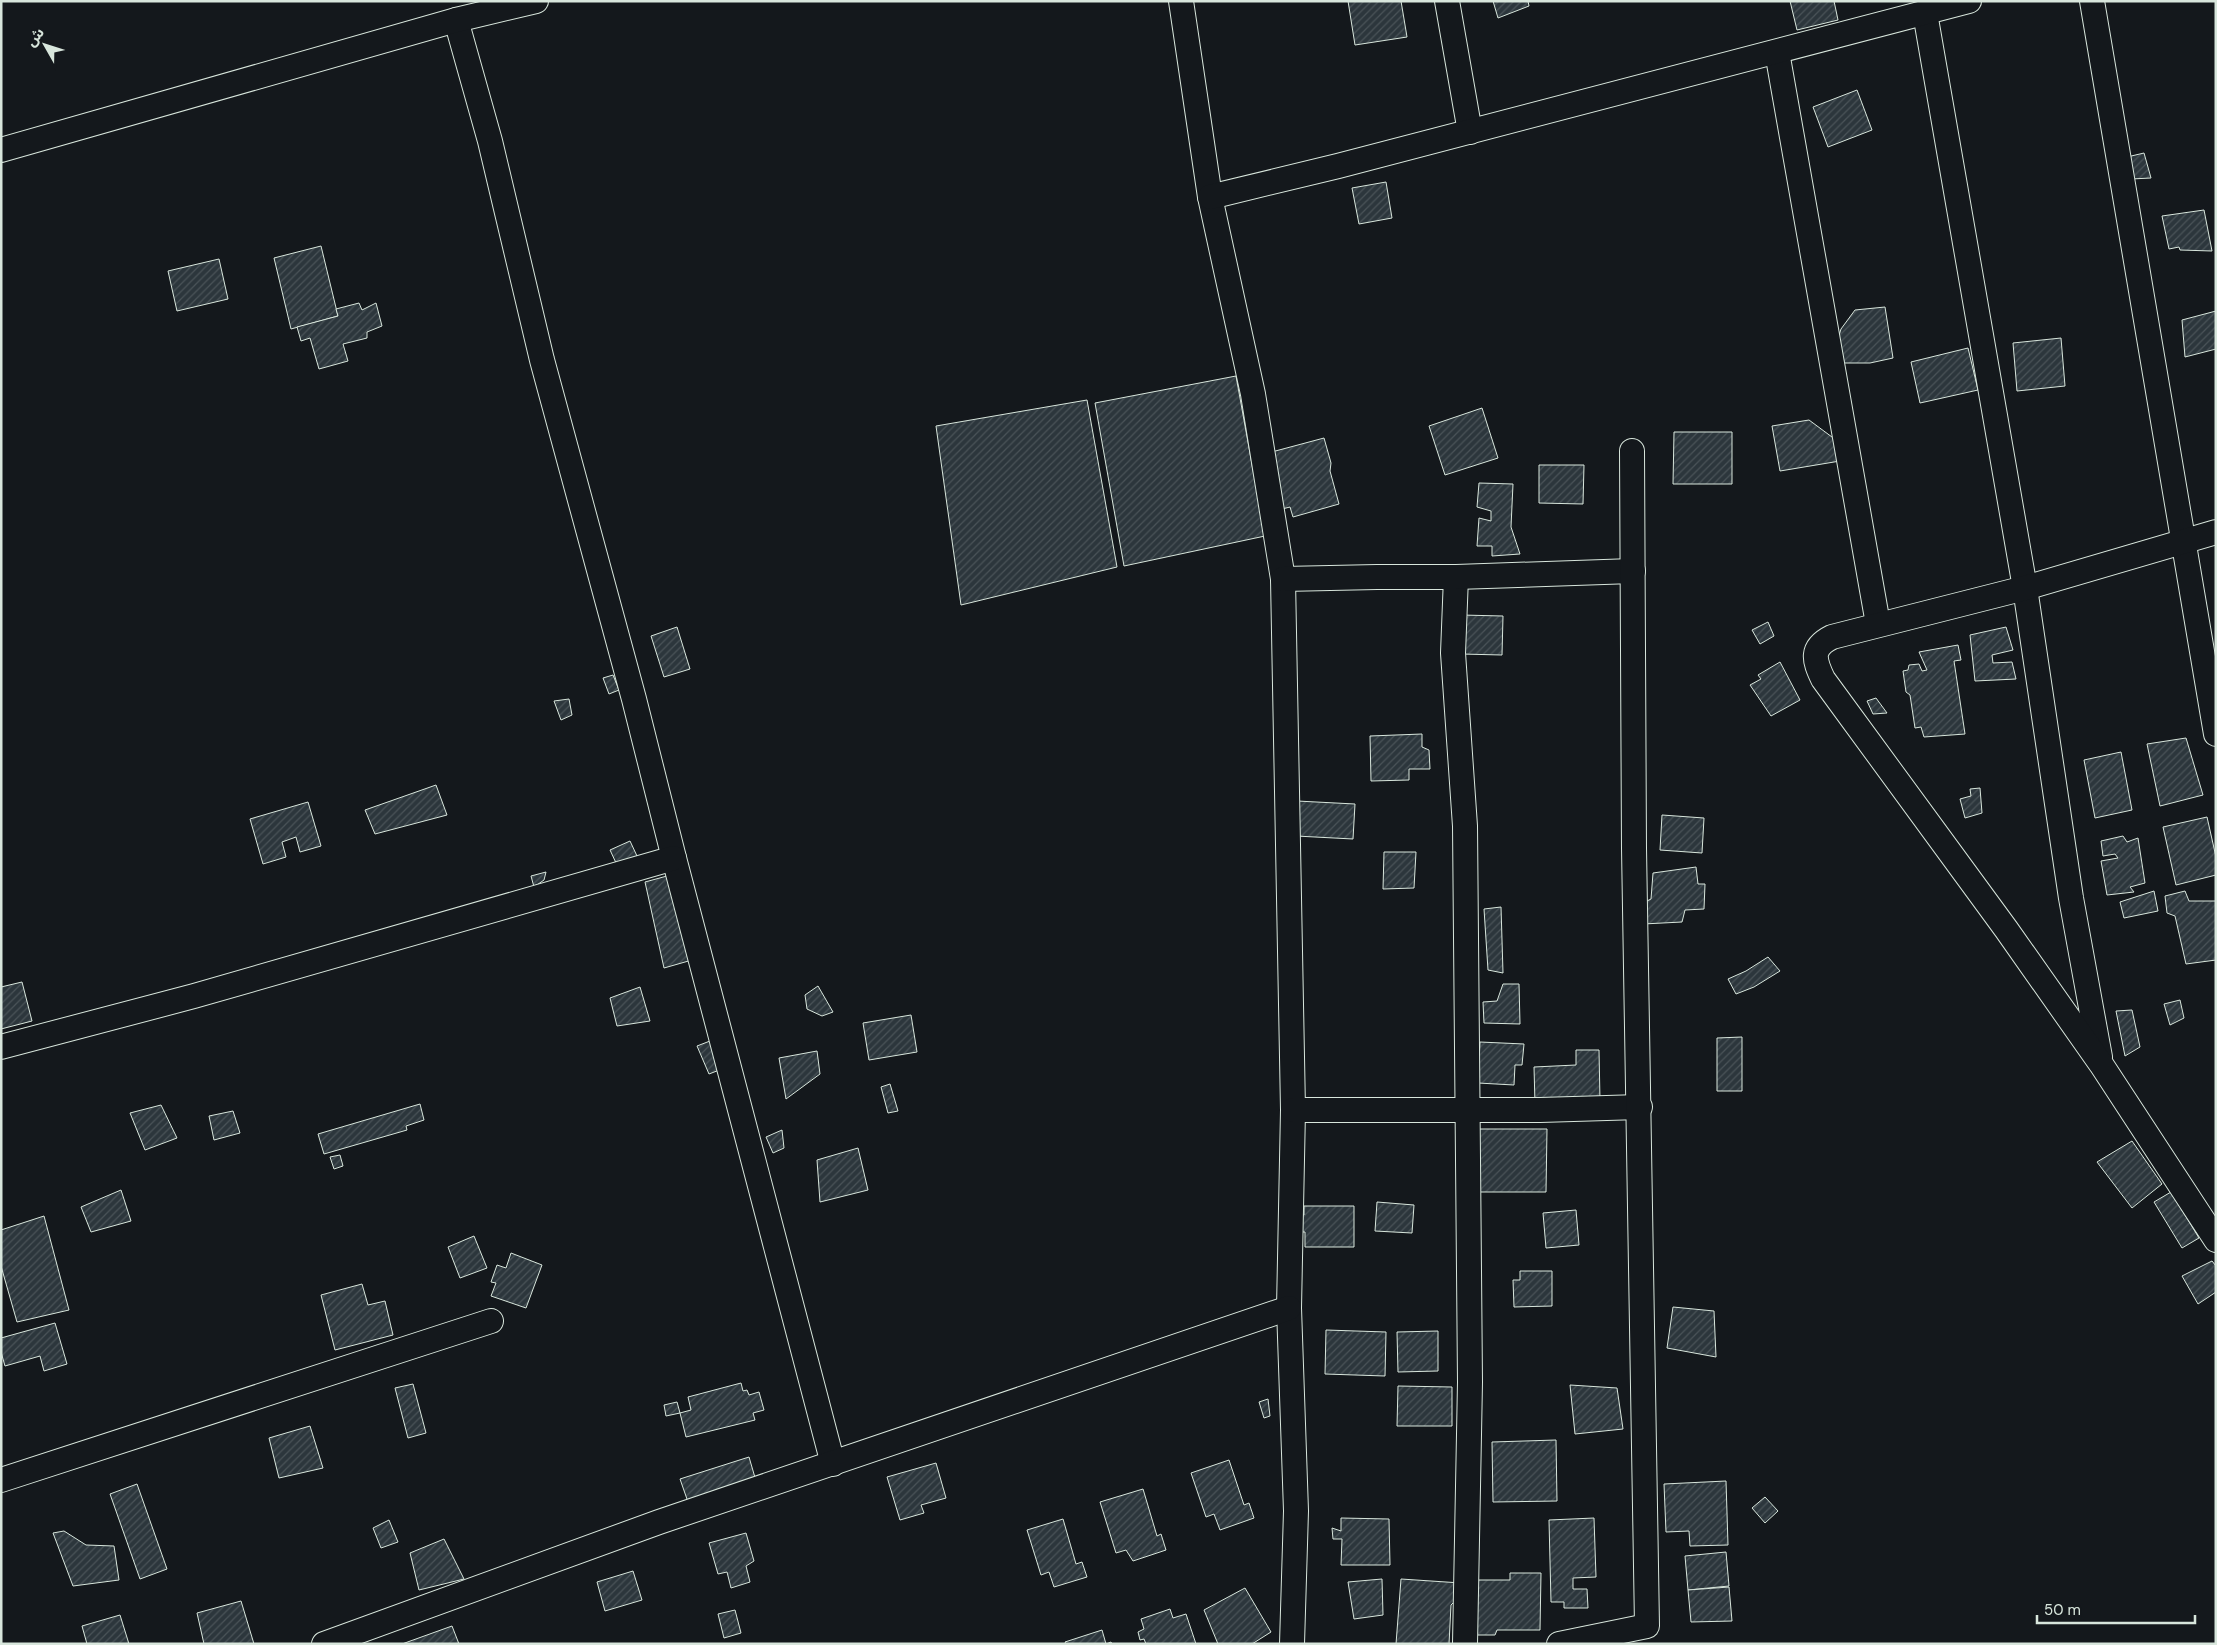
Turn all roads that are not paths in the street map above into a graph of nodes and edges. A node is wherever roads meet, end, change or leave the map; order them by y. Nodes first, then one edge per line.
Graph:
1 (536, 1) edge
2 (1181, 1) edge
3 (1447, 1) edge
4 (1969, 1) edge
5 (2092, 1) edge
6 (1925, 13) junction
7 (456, 20) junction
8 (1777, 52) junction
9 (1470, 132) junction
10 (1, 150) edge
11 (1210, 197) junction
12 (1632, 450) dead end
13 (2216, 532) edge
14 (2182, 542) junction
15 (1633, 572) junction
16 (1456, 577) junction
17 (1283, 579) junction
18 (2025, 588) junction
19 (1878, 624) junction
20 (2216, 734) edge
21 (674, 858) junction
22 (1, 1047) edge
23 (2101, 1064) junction
24 (1640, 1107) junction
25 (1467, 1109) junction
26 (1292, 1110) junction
27 (2216, 1240) edge
28 (1289, 1308) junction
29 (490, 1321) dead end
30 (833, 1464) junction
31 (1, 1480) edge
32 (324, 1644) edge
33 (1292, 1644) edge
34 (1465, 1644) edge
35 (1559, 1644) edge

1 - 7 street
2 - 11 street
3 - 9 street
4 - 6 street
5 - 14 street
6 - 8 street
6 - 18 street
7 - 10 street
7 - 21 street
8 - 9 street
8 - 19 street
9 - 11 street
11 - 17 street
12 - 15 street
13 - 14 street
14 - 18 street
14 - 20 street
15 - 16 street
15 - 24 street
16 - 17 street
16 - 25 street
17 - 26 street
18 - 19 street
18 - 23 street
19 - 23 street
21 - 22 street
21 - 30 street
23 - 27 street
24 - 25 street
24 - 35 street
25 - 26 street
25 - 34 street
26 - 28 street
28 - 30 street
28 - 33 street
29 - 31 street
30 - 32 street

